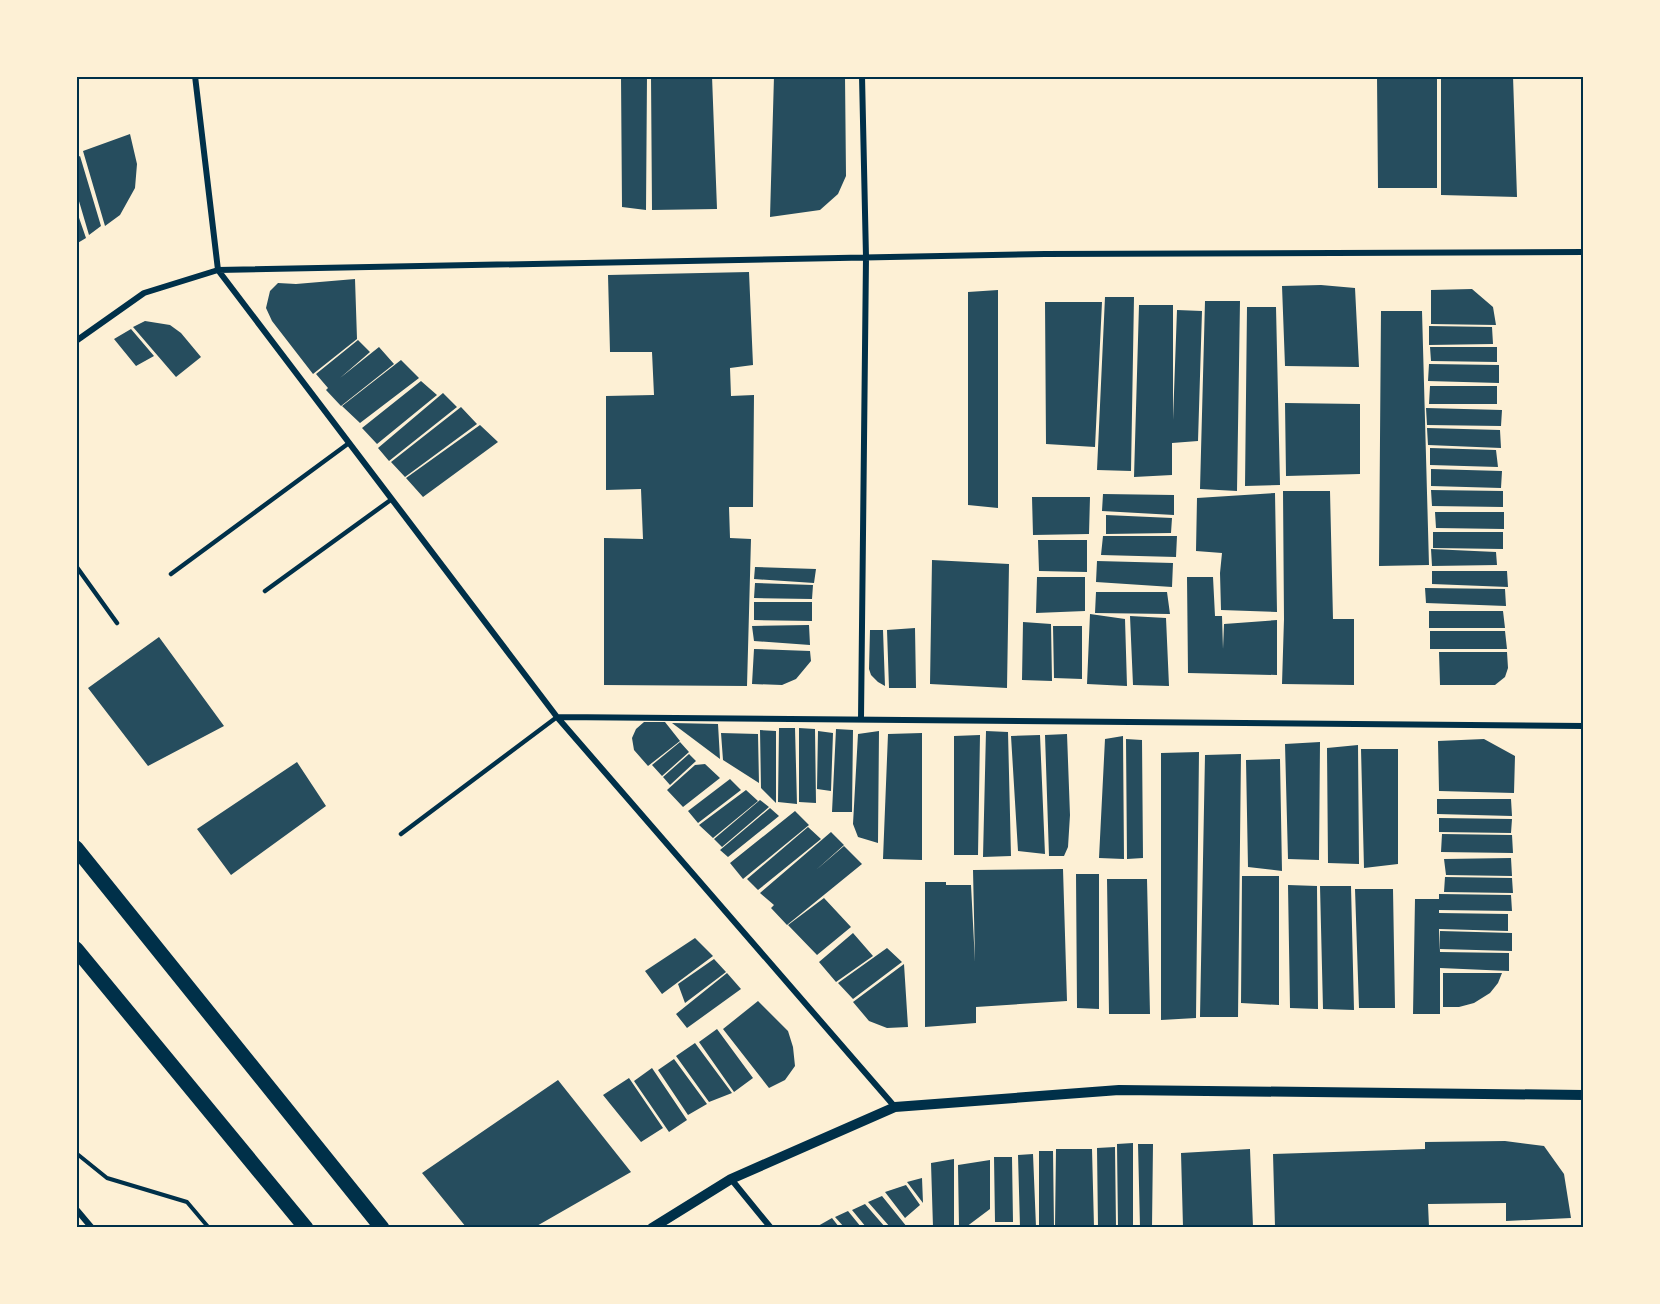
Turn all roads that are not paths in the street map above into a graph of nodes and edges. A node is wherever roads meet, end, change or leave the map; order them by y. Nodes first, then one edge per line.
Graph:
1 (195, 76) edge
2 (862, 76) edge
3 (1584, 252) edge
4 (866, 257) junction
5 (218, 270) junction
6 (76, 341) edge
7 (349, 443) junction
8 (392, 499) junction
9 (76, 567) edge
10 (171, 574) dead end
11 (265, 591) dead end
12 (117, 623) dead end
13 (557, 717) junction
14 (861, 719) junction
15 (1584, 726) edge
16 (401, 834) dead end
17 (76, 848) edge
18 (76, 949) edge
19 (1584, 1095) edge
20 (895, 1107) junction
21 (731, 1179) junction
22 (76, 1209) edge
23 (92, 1227) edge
24 (306, 1227) edge
25 (382, 1227) edge
26 (652, 1227) edge
27 (771, 1227) edge

1 - 5 street
2 - 4 street
3 - 4 street
4 - 5 street
4 - 14 street
5 - 6 street
5 - 7 street
7 - 8 street
7 - 10 lane
8 - 11 lane
8 - 13 street
9 - 12 lane
13 - 14 street
13 - 16 lane
13 - 20 street
14 - 15 street
17 - 25 main road
18 - 24 main road
19 - 20 street
20 - 21 street
21 - 26 street
21 - 27 street
22 - 23 street

